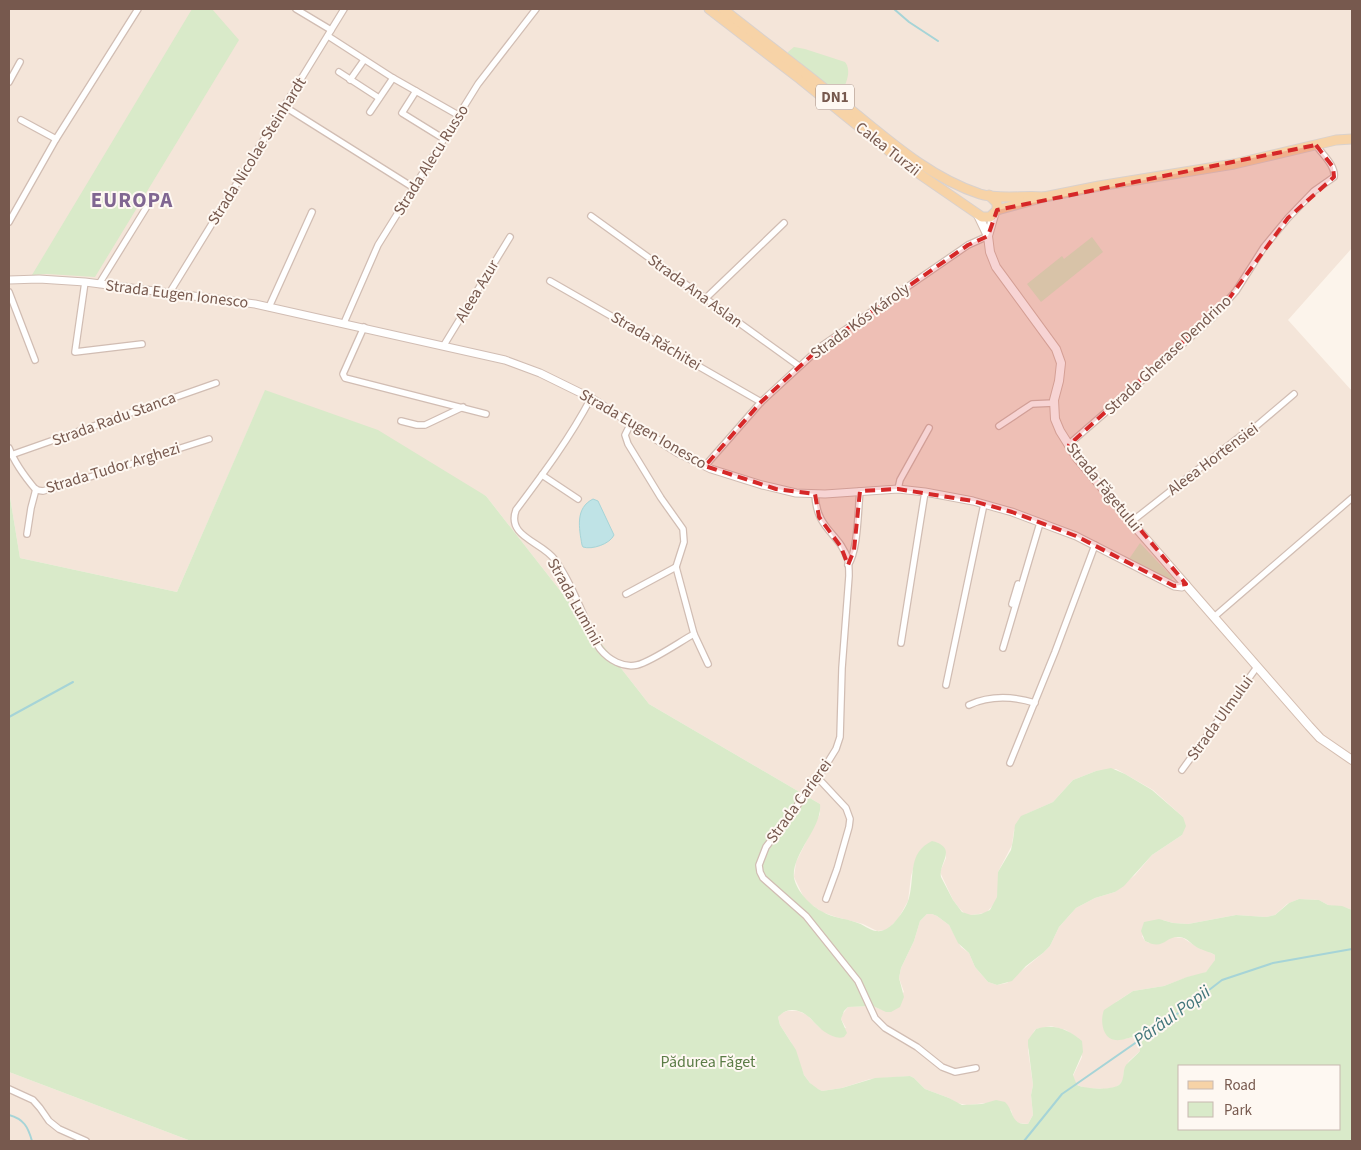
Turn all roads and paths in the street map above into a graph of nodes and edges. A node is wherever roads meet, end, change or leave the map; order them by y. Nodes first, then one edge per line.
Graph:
1 (138, 9) edge
2 (296, 9) edge
3 (344, 9) edge
4 (536, 9) edge
5 (709, 9) edge
6 (723, 9) edge
7 (329, 33) junction
8 (364, 60) junction
9 (20, 62) dead end
10 (339, 72) dead end
11 (393, 78) junction
12 (350, 80) junction
13 (9, 82) edge
14 (416, 90) junction
15 (379, 98) junction
16 (290, 110) dead end
17 (370, 112) dead end
18 (458, 115) junction
19 (21, 120) dead end
20 (56, 139) junction
21 (444, 139) junction
22 (1352, 139) edge
23 (1316, 145) junction
24 (414, 188) junction
25 (986, 195) junction
26 (1044, 197) junction
27 (146, 208) dead end
28 (312, 212) dead end
29 (995, 212) junction
30 (977, 213) junction
31 (591, 216) dead end
32 (9, 222) edge
33 (784, 224) dead end
34 (988, 236) junction
35 (510, 237) dead end
36 (9, 280) edge
37 (550, 281) dead end
38 (85, 282) junction
39 (99, 284) junction
40 (9, 292) edge
41 (170, 292) junction
42 (706, 298) junction
43 (269, 307) junction
44 (344, 324) junction
45 (364, 328) junction
46 (142, 344) dead end
47 (444, 345) junction
48 (35, 360) dead end
49 (799, 366) junction
50 (216, 383) dead end
51 (1294, 394) dead end
52 (591, 398) junction
53 (761, 402) junction
54 (1054, 403) junction
55 (464, 407) junction
56 (486, 414) dead end
57 (401, 421) dead end
58 (631, 423) junction
59 (999, 426) dead end
60 (929, 428) dead end
61 (209, 439) dead end
62 (1068, 445) junction
63 (9, 448) edge
64 (12, 455) junction
65 (705, 466) junction
66 (542, 475) junction
67 (898, 489) junction
68 (36, 490) junction
69 (860, 491) junction
70 (925, 492) junction
71 (815, 494) junction
72 (1352, 498) edge
73 (578, 499) dead end
74 (984, 504) junction
75 (1131, 522) junction
76 (1040, 525) junction
77 (27, 534) dead end
78 (1096, 545) junction
79 (848, 565) junction
80 (676, 567) junction
81 (1186, 584) junction
82 (626, 594) dead end
83 (1012, 604) dead end
84 (1214, 617) junction
85 (694, 634) junction
86 (901, 643) dead end
87 (1003, 648) dead end
88 (708, 664) dead end
89 (1257, 667) junction
90 (946, 685) dead end
91 (1035, 704) junction
92 (968, 705) dead end
93 (1352, 760) edge
94 (1010, 763) dead end
95 (1182, 770) dead end
96 (818, 778) junction
97 (826, 899) dead end
98 (976, 1068) dead end
99 (9, 1089) edge
100 (83, 1141) edge

1 - 20 street
2 - 7 street
3 - 7 street, Strada Nicolae Steinhardt
4 - 18 street, Strada Alecu Russo
5 - 30 main road, Calea Turzii / DN1
6 - 25 main road, Calea Turzii / DN1
7 - 8 street
7 - 41 street, Strada Nicolae Steinhardt
8 - 11 street
8 - 12 street
9 - 13 street
10 - 12 street
11 - 14 street
11 - 15 street
12 - 15 street
14 - 18 street
14 - 21 street
15 - 17 street
16 - 24 street
18 - 21 street, Strada Alecu Russo
19 - 20 street
20 - 32 street
21 - 24 street, Strada Alecu Russo
22 - 23 main road, Calea Turzii / DN1
23 - 26 main road, Calea Turzii / DN1
23 - 62 street, Strada Gherase Dendrino
24 - 44 street, Strada Alecu Russo
25 - 26 main road, Calea Turzii / DN1
25 - 29 main road
25 - 30 main road
26 - 29 main road, Calea Turzii / DN1
27 - 39 street
28 - 43 street, Strada Eugen Ionesco
29 - 30 main road, Calea Turzii / DN1
29 - 34 main road, Strada Făgetului
30 - 34 main road, Strada Făgetului
31 - 42 street, Strada Ana Aslan
33 - 42 street
34 - 49 street, Strada Kós Károly
34 - 54 main road, Strada Făgetului
35 - 47 street, Aleea Azur
36 - 38 street, Strada Eugen Ionesco
37 - 53 street, Strada Răchitei
38 - 39 street, Strada Eugen Ionesco
38 - 46 street, Strada Eugen Ionesco
39 - 41 street, Strada Eugen Ionesco
40 - 48 street
41 - 43 street, Strada Eugen Ionesco
42 - 49 street, Strada Ana Aslan
43 - 44 street, Strada Eugen Ionesco
44 - 45 street, Strada Eugen Ionesco
45 - 47 street, Strada Eugen Ionesco
45 - 55 street
47 - 52 street, Strada Eugen Ionesco
49 - 53 street, Strada Kós Károly
50 - 64 street, Strada Radu Stanca
51 - 75 street, Aleea Hortensiei
52 - 58 street, Strada Eugen Ionesco
52 - 66 street, Strada Luminii
53 - 65 street, Strada Kós Károly
54 - 59 street
54 - 62 main road, Strada Făgetului
55 - 56 street
55 - 57 street
58 - 65 street, Strada Eugen Ionesco
58 - 80 street
60 - 67 street
61 - 68 street, Strada Tudor Arghezi
62 - 75 main road, Strada Făgetului
63 - 64 street, Strada Tudor Arghezi
64 - 68 street, Strada Tudor Arghezi
65 - 71 street, Strada Eugen Ionesco
66 - 73 street
66 - 85 street, Strada Luminii
67 - 69 street, Strada Eugen Ionesco
67 - 70 street, Strada Eugen Ionesco
68 - 77 street
69 - 71 street, Strada Eugen Ionesco
69 - 79 street
70 - 74 street, Strada Eugen Ionesco
70 - 86 street
71 - 79 street, Strada Carierei
72 - 84 street
74 - 76 street, Strada Eugen Ionesco
74 - 90 street
75 - 81 main road, Strada Făgetului
76 - 78 street, Strada Eugen Ionesco
76 - 83 street
76 - 87 street
78 - 81 street, Strada Eugen Ionesco
78 - 91 street
79 - 96 street, Strada Carierei
80 - 82 street
80 - 85 street
81 - 84 main road, Strada Făgetului
84 - 89 main road, Strada Făgetului
85 - 88 street
89 - 93 main road, Strada Făgetului
89 - 95 street, Strada Ulmului
91 - 92 street
91 - 94 street
96 - 97 street
96 - 98 street, Strada Carierei
99 - 100 street

